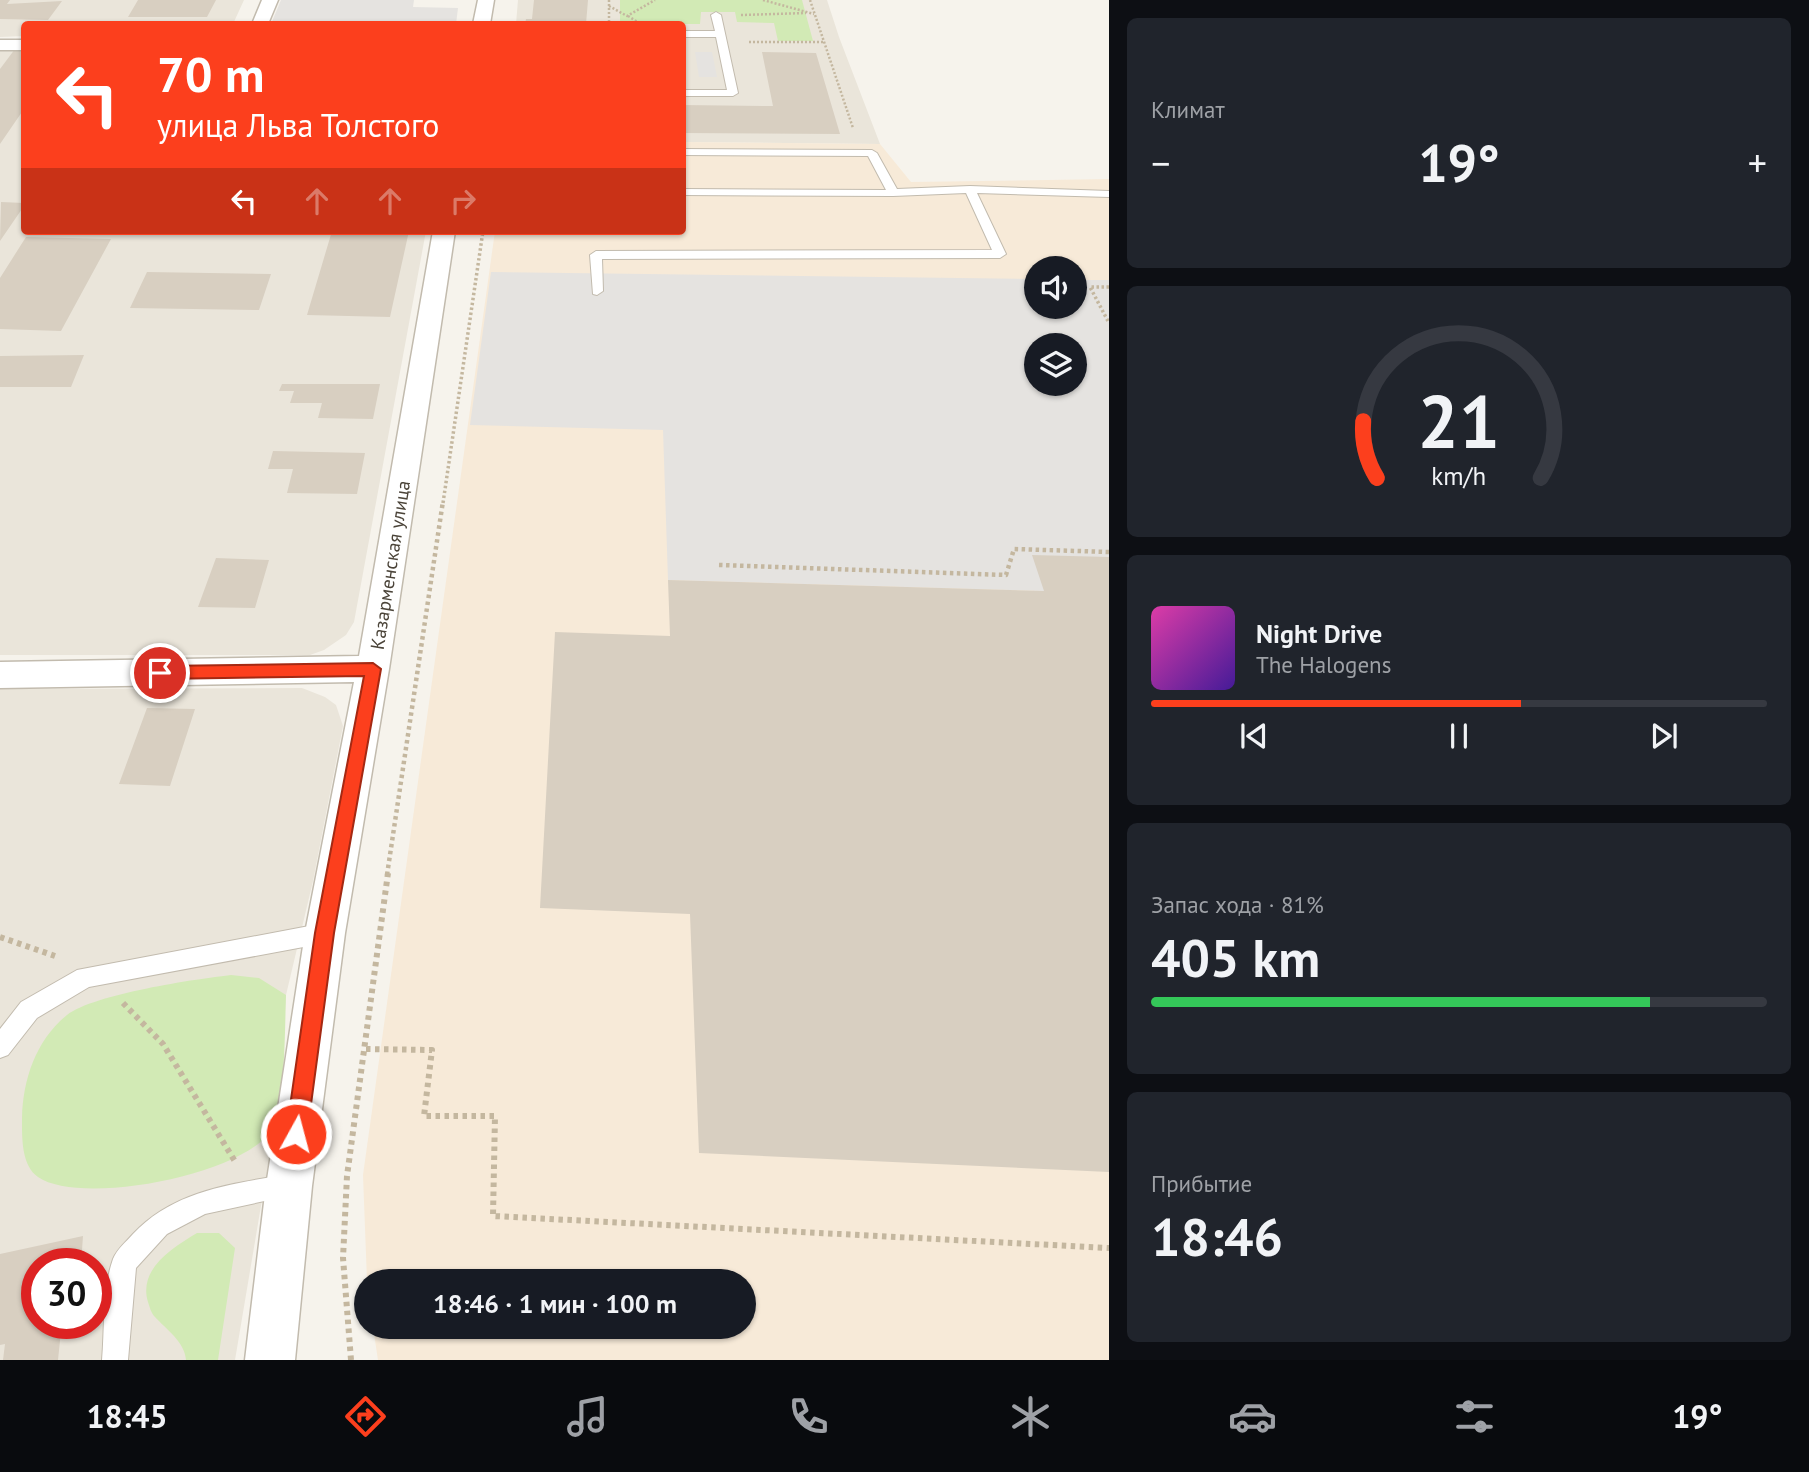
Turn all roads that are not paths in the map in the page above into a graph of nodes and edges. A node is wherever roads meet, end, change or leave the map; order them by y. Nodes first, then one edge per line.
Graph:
1 (270, 0) edge
2 (486, 0) edge
3 (716, 15) road end
4 (261, 21) edge
5 (482, 21) edge
6 (686, 34) edge
7 (721, 38) junction
8 (0, 45) edge
9 (21, 45) edge
10 (686, 93) edge
11 (686, 152) edge
12 (970, 189) junction
13 (686, 192) edge
14 (892, 193) junction
15 (1109, 194) edge
16 (443, 235) edge
17 (597, 291) dead end
18 (373, 669) junction
19 (0, 675) edge
20 (325, 933) junction
21 (0, 1047) edge
22 (289, 1186) junction
23 (271, 1359) edge
24 (115, 1360) edge

1 - 4 street
2 - 5 street
3 - 7 lane
6 - 7 lane
7 - 10 lane
8 - 9 street
11 - 14 lane
12 - 14 lane
12 - 15 lane
12 - 17 lane
13 - 14 lane
16 - 18 street, Казарменская улица
18 - 19 street
18 - 20 street, Казарменская улица
20 - 21 lane
20 - 22 street, Казарменская улица
22 - 23 street, Казарменская улица
22 - 24 lane

